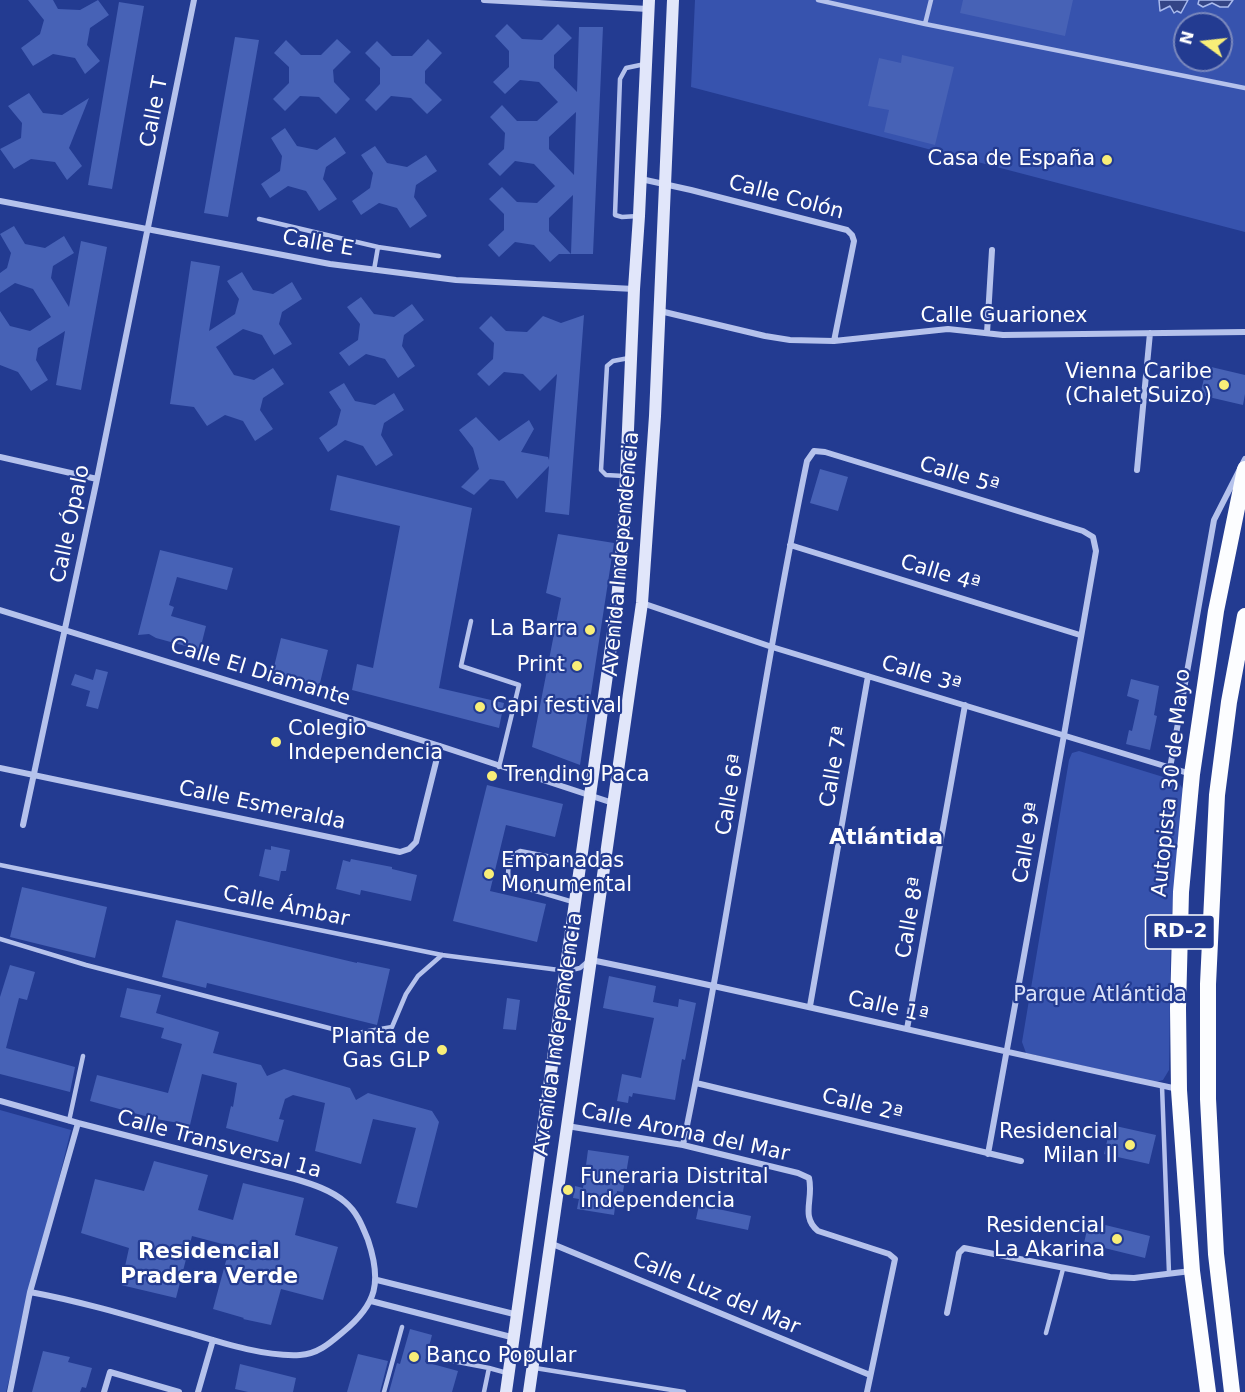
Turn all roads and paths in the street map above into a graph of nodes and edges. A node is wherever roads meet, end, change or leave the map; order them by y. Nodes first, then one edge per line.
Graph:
1 (194, 0) edge
2 (484, 0) edge
3 (673, 0) edge
4 (819, 0) edge
5 (931, 0) edge
6 (649, 5) edge
7 (926, 24) junction
8 (645, 64) junction
9 (1245, 88) edge
10 (641, 179) junction
11 (665, 183) junction
12 (0, 201) edge
13 (639, 216) junction
14 (260, 219) dead end
15 (148, 230) junction
16 (378, 248) junction
17 (992, 250) dead end
18 (439, 256) dead end
19 (374, 270) junction
20 (634, 289) junction
21 (659, 310) junction
22 (1245, 332) edge
23 (987, 333) junction
24 (1150, 333) junction
25 (834, 341) junction
26 (631, 358) junction
27 (814, 451) joint
28 (0, 457) edge
29 (1245, 459) edge
30 (1245, 469) edge
31 (1137, 470) dead end
32 (626, 477) junction
33 (97, 479) junction
34 (1093, 537) joint
35 (790, 545) junction
36 (642, 603) junction
37 (0, 610) edge
38 (1245, 616) edge
39 (471, 621) dead end
40 (65, 631) junction
41 (1080, 635) junction
42 (772, 646) junction
43 (868, 676) junction
44 (965, 705) junction
45 (1064, 735) junction
46 (440, 746) junction
47 (499, 767) junction
48 (0, 768) edge
49 (1170, 768) junction
50 (1192, 774) junction
51 (34, 775) junction
52 (590, 797) junction
53 (612, 803) junction
54 (23, 825) dead end
55 (581, 862) junction
56 (0, 865) edge
57 (576, 903) junction
58 (0, 939) edge
59 (442, 956) junction
60 (589, 960) junction
61 (567, 971) junction
62 (715, 986) junction
63 (810, 1006) junction
64 (907, 1029) junction
65 (1006, 1053) junction
66 (83, 1056) dead end
67 (696, 1083) junction
68 (1162, 1086) junction
69 (1179, 1090) junction
70 (0, 1101) edge
71 (69, 1121) junction
72 (78, 1123) junction
73 (566, 1126) junction
74 (683, 1145) junction
75 (988, 1154) junction
76 (1021, 1161) dead end
77 (549, 1242) junction
78 (1063, 1269) junction
79 (1192, 1271) junction
80 (1169, 1273) junction
81 (376, 1280) junction
82 (30, 1293) junction
83 (371, 1301) junction
84 (947, 1313) dead end
85 (518, 1315) junction
86 (402, 1327) dead end
87 (1046, 1333) dead end
88 (515, 1338) junction
89 (213, 1340) junction
90 (437, 1358) dead end
91 (489, 1368) junction
92 (532, 1368) junction
93 (509, 1374) junction
94 (870, 1376) junction
95 (10, 1392) edge
96 (104, 1392) edge
97 (180, 1392) edge
98 (198, 1392) edge
99 (384, 1392) edge
100 (484, 1392) edge
101 (506, 1392) edge
102 (528, 1392) edge
103 (684, 1392) edge
104 (867, 1392) edge
105 (1208, 1392) edge
106 (1232, 1392) edge

1 - 15 street, Calle T
2 - 6 street
3 - 11 main road, Avenida Independencia
4 - 7 lane
5 - 7 lane
6 - 8 main road, Avenida Independencia
7 - 9 lane
8 - 10 main road, Avenida Independencia
8 - 13 lane
10 - 11 street, Calle Colón
10 - 13 main road, Avenida Independencia
11 - 21 main road, Avenida Independencia
11 - 25 street, Calle Colón
12 - 15 street, Calle E
13 - 20 main road, Avenida Independencia
14 - 16 lane
15 - 19 street, Calle E
15 - 33 street, Calle Ópalo
16 - 18 lane
16 - 19 lane
17 - 23 street
19 - 20 street, Calle E
20 - 26 main road, Avenida Independencia
21 - 25 street, Calle Guarionex
21 - 36 main road, Avenida Independencia
22 - 24 street, Calle Guarionex
23 - 24 street, Calle Guarionex
23 - 25 street, Calle Guarionex
24 - 31 street
26 - 32 main road, Avenida Independencia
26 - 32 lane
27 - 34 street, Calle 5ª
27 - 35 street, Calle 6ª
28 - 33 street
29 - 49 street
30 - 50 highway, Autopista 30 de Mayo / RD-2
32 - 52 main road, Avenida Independencia
33 - 40 street, Calle Ópalo
34 - 41 street, Calle 9ª
35 - 41 street, Calle 4ª
35 - 42 street, Calle 6ª
36 - 42 street, Calle 3ª
36 - 53 main road, Avenida Independencia
37 - 40 street, Calle El Diamante
38 - 106 highway, RD-2
39 - 47 lane
40 - 46 street, Calle El Diamante
40 - 51 street, Calle Ópalo
41 - 45 street, Calle 9ª
42 - 43 street, Calle 3ª
42 - 62 street, Calle 6ª
43 - 44 street, Calle 3ª
43 - 63 street, Calle 7ª
44 - 45 street, Calle 3ª
44 - 64 street, Calle 8ª
45 - 49 street, Calle 3ª
45 - 65 street, Calle 9ª
46 - 47 street, Calle El Diamante
46 - 51 street, Calle Esmeralda
47 - 52 street, Calle El Diamante
48 - 51 street, Calle Esmeralda
49 - 50 street, Calle 3ª
50 - 69 highway, Autopista 30 de Mayo / RD-2
51 - 54 street, Calle Ópalo
52 - 53 street, Calle El Diamante
52 - 55 main road, Avenida Independencia
53 - 60 main road, Avenida Independencia
55 - 57 main road, Avenida Independencia
55 - 57 lane
56 - 59 lane, Calle Ámbar
57 - 61 main road, Avenida Independencia
58 - 59 lane
59 - 61 lane, Calle Ámbar
60 - 61 lane
60 - 62 street, Calle 1ª
60 - 73 main road, Avenida Independencia
61 - 85 main road, Avenida Independencia
62 - 63 street, Calle 1ª
62 - 67 street, Calle 6ª
63 - 64 street, Calle 1ª
64 - 65 street, Calle 1ª
65 - 68 street, Calle 1ª
65 - 75 street, Calle 9ª
66 - 71 lane
67 - 74 street, Calle 6ª
67 - 75 street, Calle 2ª
68 - 69 street, Calle 1ª
68 - 80 lane
69 - 79 highway, Autopista 30 de Mayo / RD-2
70 - 71 street, Calle Transversal 1a
71 - 72 street, Calle Transversal 1a
72 - 81 street, Calle Transversal 1a
72 - 82 street
73 - 74 street, Calle Aroma del Mar
73 - 77 main road, Avenida Independencia
74 - 94 street, Calle Aroma del Mar
75 - 76 street, Calle 2ª
77 - 92 main road, Avenida Independencia
77 - 94 street, Calle Luz del Mar
78 - 80 street
78 - 84 street
78 - 87 lane
79 - 80 street
79 - 105 highway, Autopista 30 de Mayo / RD-2
81 - 83 street
81 - 85 street
82 - 89 street
82 - 95 street
83 - 88 street
83 - 89 street
85 - 88 main road, Avenida Independencia
86 - 99 lane
88 - 93 main road, Avenida Independencia
89 - 98 street
90 - 91 lane
91 - 93 lane
91 - 100 lane
92 - 102 main road, Avenida Independencia
92 - 103 lane
93 - 101 main road, Avenida Independencia
94 - 104 street, Calle Aroma del Mar
96 - 97 street

